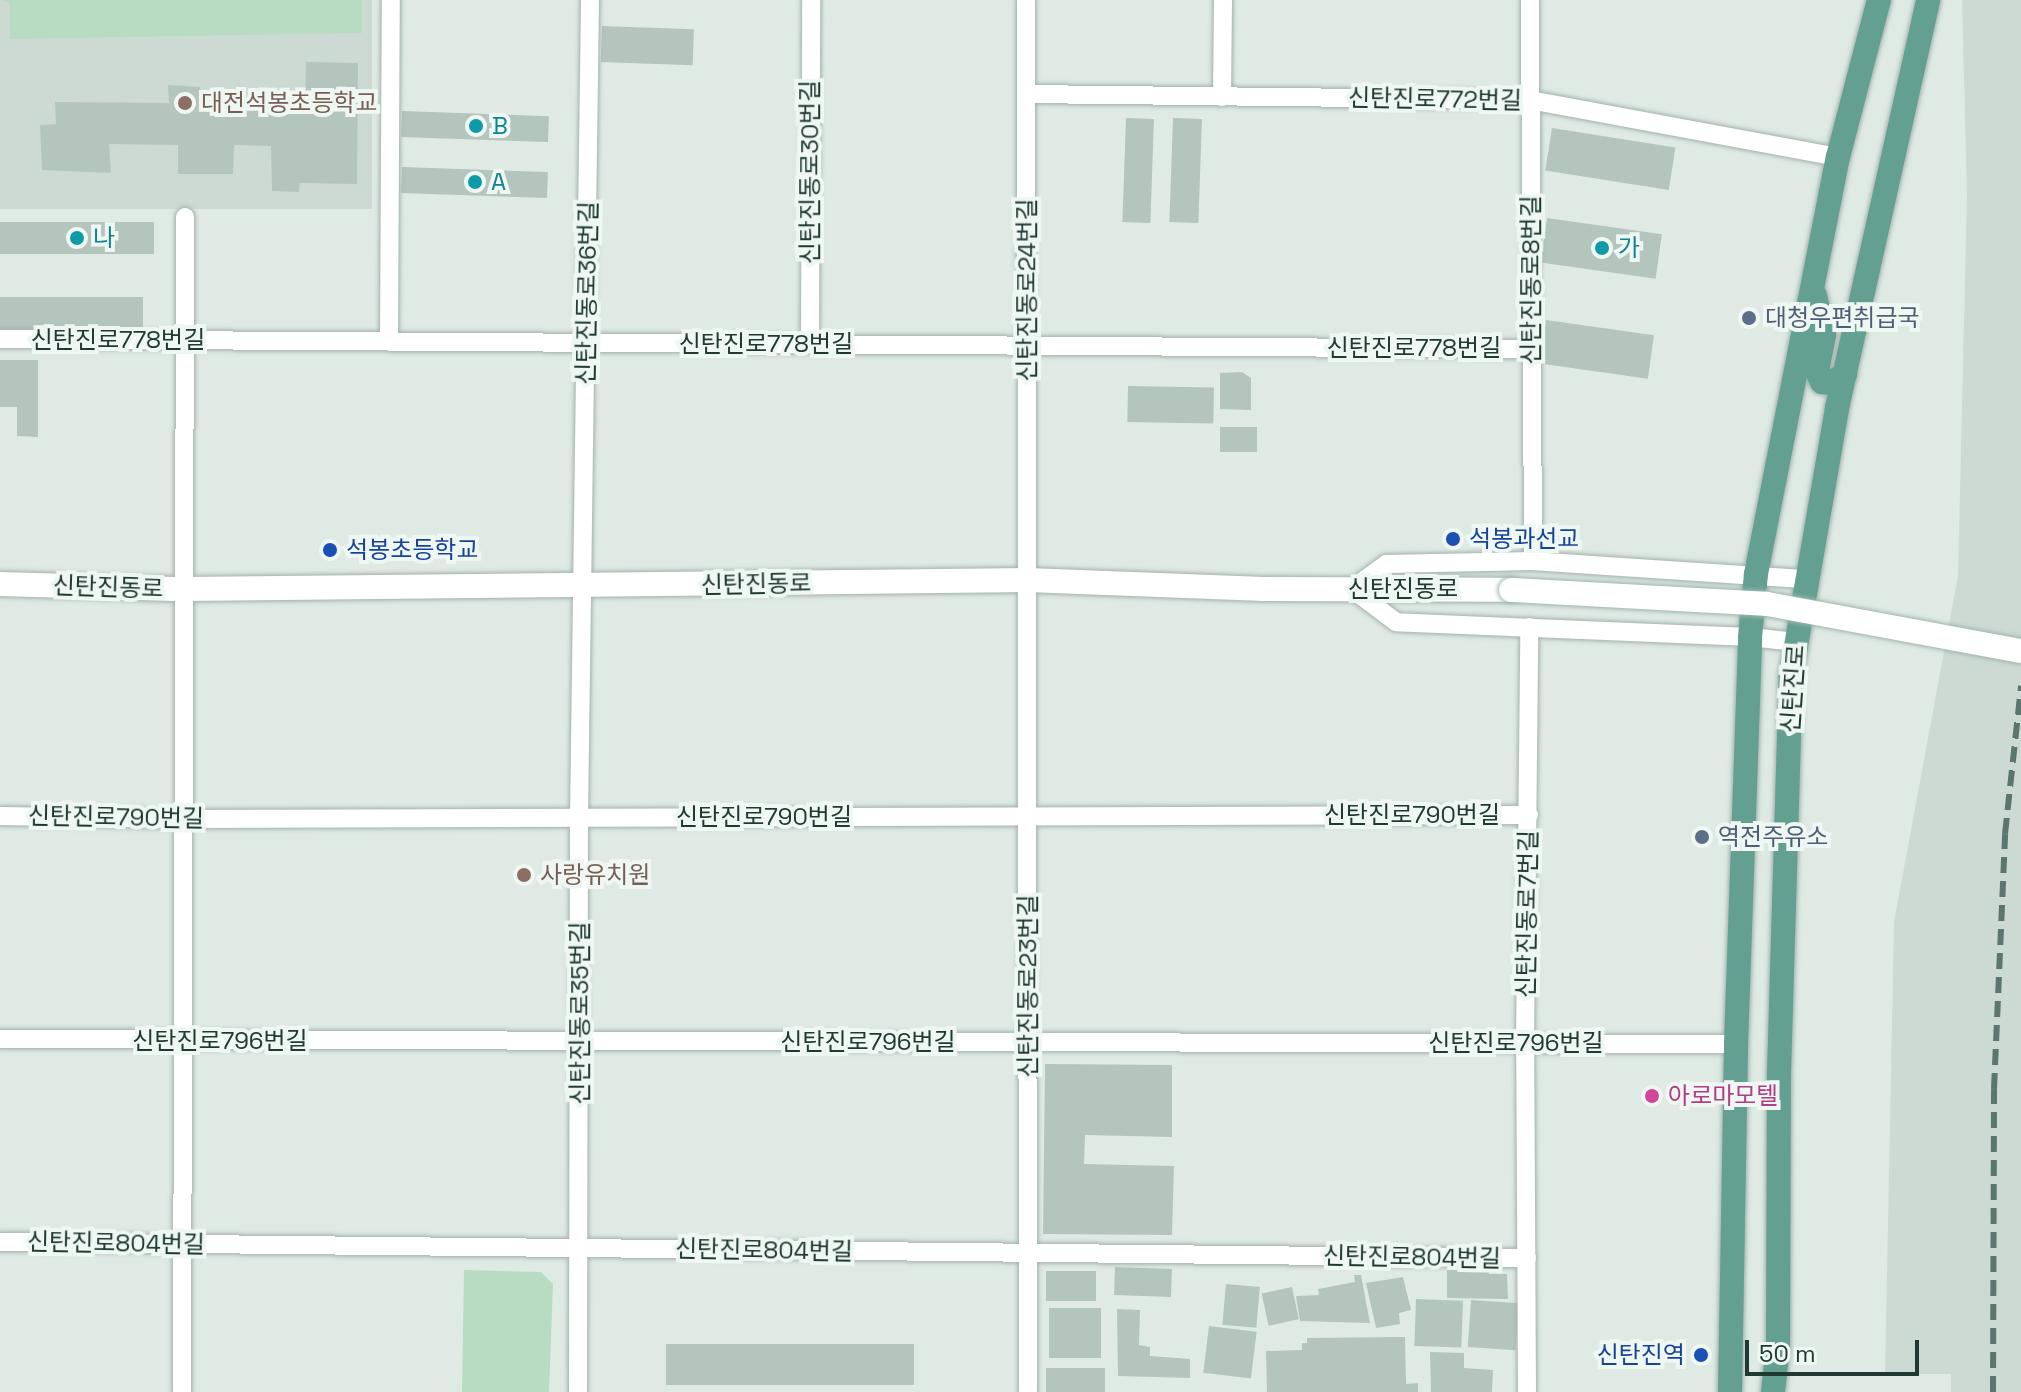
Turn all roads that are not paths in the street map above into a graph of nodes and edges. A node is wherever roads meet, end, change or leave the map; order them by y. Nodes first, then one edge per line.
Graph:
1 (391, 0) edge
2 (590, 0) edge
3 (811, 0) edge
4 (1026, 0) edge
5 (1223, 0) edge
6 (1530, 0) edge
7 (1879, 0) edge
8 (1928, 0) edge
9 (1026, 94) junction
10 (1222, 97) junction
11 (1530, 100) junction
12 (1838, 157) junction
13 (185, 217) dead end
14 (1812, 290) junction
15 (0, 339) edge
16 (185, 340) junction
17 (389, 341) junction
18 (586, 343) junction
19 (810, 344) junction
20 (1027, 345) junction
21 (1531, 349) junction
22 (1845, 374) junction
23 (1533, 561) junction
24 (1756, 574) junction
25 (1805, 579) junction
26 (1027, 580) junction
27 (0, 584) edge
28 (583, 586) junction
29 (184, 589) junction
30 (1352, 589) junction
31 (1529, 627) junction
32 (1750, 637) junction
33 (1796, 642) junction
34 (2021, 651) edge
35 (1529, 815) junction
36 (0, 816) edge
37 (1026, 816) junction
38 (579, 818) junction
39 (184, 819) junction
40 (0, 1039) edge
41 (183, 1042) junction
42 (580, 1042) junction
43 (1028, 1043) junction
44 (1525, 1043) junction
45 (1736, 1044) junction
46 (0, 1242) edge
47 (182, 1244) junction
48 (580, 1248) junction
49 (1028, 1253) junction
50 (1527, 1258) junction
51 (182, 1392) edge
52 (578, 1392) edge
53 (1028, 1392) edge
54 (1527, 1392) edge
55 (1730, 1392) edge
56 (1773, 1392) edge

1 - 17 street
2 - 18 street, 신탄진동로36번길
3 - 19 street, 신탄진동로30번길
4 - 9 street, 신탄진동로24번길
5 - 10 street
6 - 11 street, 신탄진동로8번길
7 - 12 main road, 신탄진로
8 - 22 main road, 신탄진로
9 - 10 street, 신탄진로772번길
9 - 20 street, 신탄진동로24번길
10 - 11 street, 신탄진로772번길
11 - 12 street, 신탄진로772번길
11 - 21 street, 신탄진동로8번길
12 - 14 main road, 신탄진로
13 - 16 street
14 - 22 main road
14 - 24 main road, 신탄진로
15 - 16 street, 신탄진로778번길
16 - 17 street, 신탄진로778번길
16 - 29 street
17 - 18 street, 신탄진로778번길
18 - 19 street, 신탄진로778번길
18 - 28 street, 신탄진동로36번길
19 - 20 street, 신탄진로778번길
20 - 21 street, 신탄진로778번길
20 - 26 street, 신탄진동로24번길
21 - 23 street, 신탄진동로8번길
22 - 25 main road, 신탄진로
23 - 24 street
23 - 30 street
24 - 25 street
24 - 32 main road, 신탄진로
25 - 33 main road, 신탄진로
26 - 28 main road, 신탄진동로
26 - 30 main road, 신탄진동로
26 - 37 street, 신탄진동로23번길
27 - 29 main road, 신탄진동로
28 - 29 main road, 신탄진동로
28 - 38 street, 신탄진동로35번길
29 - 39 street
30 - 31 street
30 - 34 main road, 신탄진동로, bridge
31 - 32 street
31 - 35 street, 신탄진동로7번길
32 - 33 street
32 - 45 main road, 신탄진로
33 - 56 main road, 신탄진로
35 - 37 street, 신탄진로790번길
35 - 44 street, 신탄진동로7번길
36 - 39 street, 신탄진로790번길
37 - 38 street, 신탄진로790번길
37 - 43 street, 신탄진동로23번길
38 - 39 street, 신탄진로790번길
38 - 42 street, 신탄진동로35번길
39 - 41 street
40 - 41 street, 신탄진로796번길
41 - 42 street, 신탄진로796번길
41 - 47 street
42 - 43 street, 신탄진로796번길
42 - 48 street, 신탄진동로35번길
43 - 44 street, 신탄진로796번길
43 - 49 street, 신탄진동로23번길
44 - 45 street, 신탄진로796번길
44 - 50 street, 신탄진동로7번길
45 - 55 main road, 신탄진로
46 - 47 street, 신탄진로804번길
47 - 48 street, 신탄진로804번길
47 - 51 street
48 - 49 street, 신탄진로804번길
48 - 52 street, 신탄진동로35번길
49 - 50 street, 신탄진로804번길
49 - 53 street, 신탄진동로23번길
50 - 54 street, 신탄진동로7번길

